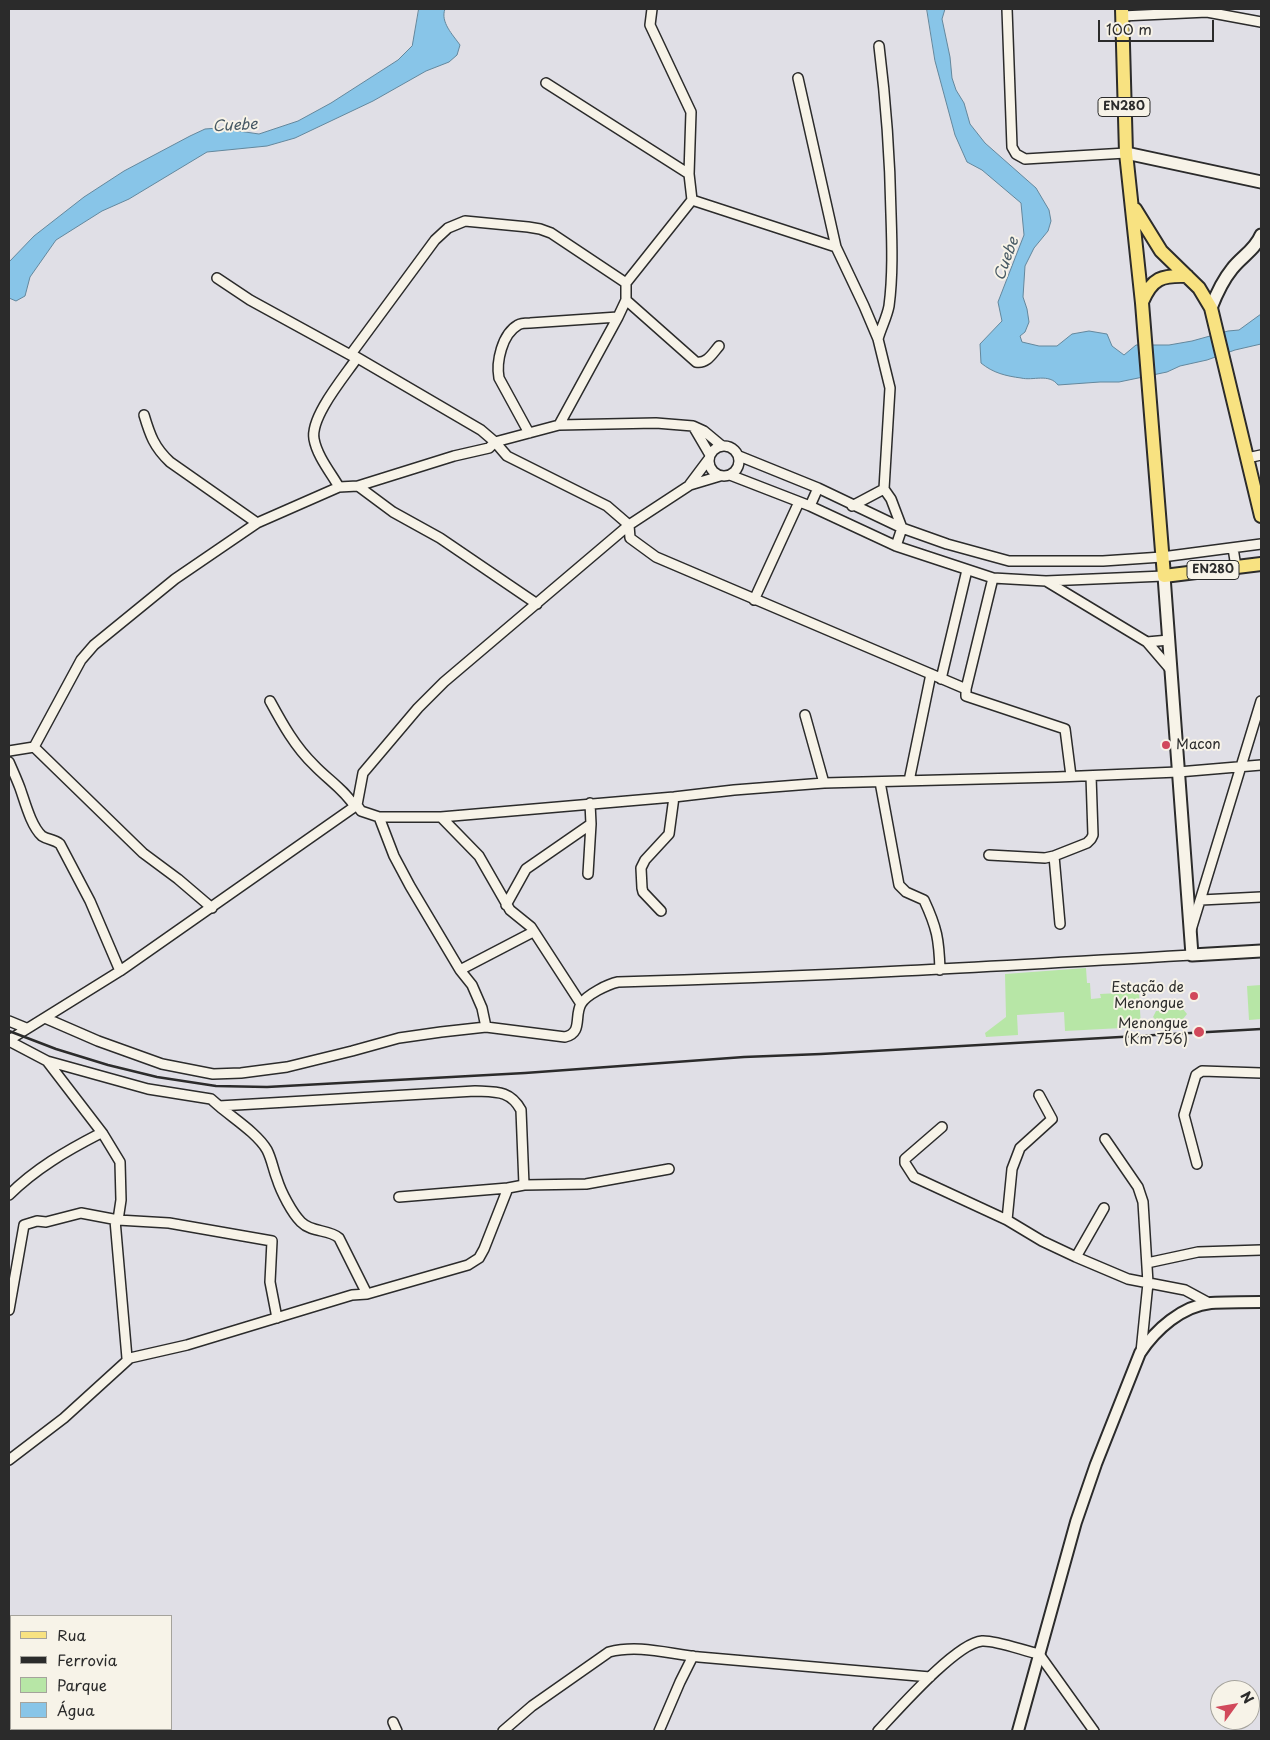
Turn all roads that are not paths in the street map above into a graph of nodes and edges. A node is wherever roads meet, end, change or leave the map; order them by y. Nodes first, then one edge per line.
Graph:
1 (652, 9) edge
2 (1007, 9) edge
3 (1207, 10) edge
4 (1122, 12) edge
5 (1261, 22) edge
6 (879, 46) dead end
7 (798, 78) dead end
8 (546, 84) dead end
9 (1126, 153) junction
10 (689, 174) junction
11 (1261, 182) edge
12 (692, 200) junction
13 (1132, 205) junction
14 (1261, 235) edge
15 (836, 247) junction
16 (1187, 276) junction
17 (217, 278) dead end
18 (626, 283) junction
19 (626, 300) junction
20 (1142, 303) junction
21 (1211, 308) junction
22 (618, 318) junction
23 (878, 339) junction
24 (718, 346) dead end
25 (354, 356) junction
26 (144, 415) dead end
27 (559, 425) junction
28 (693, 426) junction
29 (529, 432) junction
30 (495, 442) junction
31 (722, 446) junction
32 (1261, 455) edge
33 (739, 456) junction
34 (709, 457) junction
35 (1247, 458) junction
36 (730, 475) junction
37 (720, 476) junction
38 (690, 484) junction
39 (358, 486) junction
40 (339, 487) junction
41 (818, 488) junction
42 (884, 489) junction
43 (799, 502) junction
44 (810, 506) junction
45 (852, 506) junction
46 (1261, 516) edge
47 (257, 523) junction
48 (629, 525) junction
49 (902, 528) junction
50 (1261, 544) edge
51 (896, 546) junction
52 (1233, 548) junction
53 (1162, 557) junction
54 (1009, 561) junction
55 (1261, 564) edge
56 (1236, 567) junction
57 (967, 570) junction
58 (1164, 576) junction
59 (993, 578) junction
60 (1008, 580) junction
61 (1046, 581) junction
62 (754, 600) junction
63 (537, 604) junction
64 (1169, 640) junction
65 (1147, 642) junction
66 (1171, 670) junction
67 (931, 674) junction
68 (941, 679) junction
69 (966, 689) junction
70 (270, 701) dead end
71 (1261, 701) edge
72 (806, 715) dead end
73 (34, 747) junction
74 (9, 751) edge
75 (9, 762) edge
76 (1261, 765) edge
77 (1242, 766) junction
78 (1178, 772) junction
79 (1071, 776) junction
80 (1091, 776) junction
81 (909, 781) junction
82 (880, 782) junction
83 (824, 783) junction
84 (674, 797) junction
85 (590, 803) junction
86 (356, 806) junction
87 (378, 817) junction
88 (441, 817) junction
89 (591, 824) junction
90 (990, 855) dead end
91 (1054, 856) junction
92 (588, 874) dead end
93 (1261, 897) edge
94 (1201, 900) junction
95 (506, 905) junction
96 (212, 908) junction
97 (661, 911) dead end
98 (1060, 924) dead end
99 (533, 932) junction
100 (1190, 933) junction
101 (1261, 951) edge
102 (1192, 955) junction
103 (460, 970) junction
104 (940, 970) junction
105 (120, 971) junction
106 (581, 1004) junction
107 (45, 1018) junction
108 (9, 1021) edge
109 (486, 1027) junction
110 (26, 1028) junction
111 (9, 1040) edge
112 (47, 1061) junction
113 (1261, 1073) edge
114 (1039, 1095) dead end
115 (219, 1106) junction
116 (942, 1127) dead end
117 (103, 1134) junction
118 (1105, 1139) dead end
119 (1197, 1164) dead end
120 (669, 1170) dead end
121 (524, 1186) junction
122 (508, 1188) junction
123 (9, 1195) edge
124 (399, 1197) dead end
125 (1104, 1208) dead end
126 (118, 1220) junction
127 (1007, 1220) junction
128 (1261, 1250) edge
129 (1076, 1257) junction
130 (1147, 1263) junction
131 (1148, 1283) junction
132 (367, 1294) junction
133 (1261, 1302) edge
134 (1209, 1304) junction
135 (9, 1310) edge
136 (277, 1318) junction
137 (1140, 1353) junction
138 (130, 1358) junction
139 (9, 1460) edge
140 (1039, 1654) junction
141 (693, 1656) junction
142 (930, 1677) junction
143 (393, 1722) dead end
144 (397, 1731) edge
145 (503, 1731) edge
146 (659, 1731) edge
147 (878, 1731) edge
148 (1018, 1731) edge
149 (1094, 1731) edge

1 - 10 street
2 - 9 street
3 - 4 street
3 - 5 street
4 - 9 main road, EN280
6 - 23 street
7 - 15 street
8 - 10 street
9 - 11 main road
9 - 13 main road, EN280
10 - 12 street
12 - 15 street
12 - 18 street
13 - 16 main road, EN280
13 - 20 main road, EN280
14 - 21 main road
15 - 23 street
16 - 20 main road
16 - 21 main road, EN280
17 - 25 street
18 - 19 street
18 - 25 street
19 - 22 street
19 - 24 street
20 - 53 main road, EN280
21 - 35 main road, EN280
22 - 27 street
22 - 29 street
23 - 42 street
25 - 30 street
25 - 40 street
26 - 47 street
27 - 28 street
27 - 29 street
28 - 31 street
28 - 34 street
29 - 30 street
30 - 39 street
30 - 48 street
31 - 33 street
31 - 34 street
32 - 35 street
33 - 36 street
33 - 41 street
34 - 37 street
34 - 38 street
35 - 46 main road, EN280
36 - 37 street
36 - 43 street
37 - 38 street
38 - 48 street
39 - 40 street
39 - 63 street
40 - 47 street
41 - 44 street
41 - 45 street
42 - 45 street
42 - 49 street
43 - 44 street
43 - 62 street
44 - 51 street
45 - 49 street
47 - 73 street
48 - 62 street
48 - 63 street
49 - 51 street
49 - 54 street
50 - 52 street
51 - 57 street
52 - 53 street
52 - 56 street
53 - 54 street
53 - 58 main road, EN280
54 - 60 street
55 - 56 main road, EN280
56 - 58 main road, EN280
57 - 59 street
57 - 68 street
58 - 61 street
58 - 64 main road
59 - 60 street
59 - 69 street
60 - 61 street
61 - 65 street
62 - 67 street
63 - 86 street
64 - 65 street
64 - 66 main road
65 - 66 street
66 - 78 main road
67 - 68 street
67 - 81 street
68 - 69 street
69 - 79 street
70 - 86 street
71 - 77 street
72 - 83 street
73 - 74 street
73 - 96 street
75 - 105 street
76 - 77 street
77 - 78 street
77 - 94 street
78 - 80 street
78 - 100 main road
79 - 80 street
79 - 81 street
80 - 91 street
81 - 82 street
82 - 83 street
82 - 104 street
83 - 84 street
84 - 85 street
84 - 97 street
85 - 88 street
85 - 89 street
86 - 87 street
86 - 96 street
87 - 88 street
87 - 103 street
88 - 95 street
89 - 92 street
89 - 95 street
90 - 91 street
91 - 98 street
93 - 94 street
94 - 100 street
95 - 99 street
96 - 105 street
99 - 103 street
99 - 106 street
100 - 102 main road
101 - 102 main road
102 - 104 street
103 - 109 street
104 - 106 street
105 - 107 street
106 - 109 street
107 - 109 street
107 - 110 street
108 - 110 street
110 - 111 street
111 - 112 street
112 - 115 street
112 - 117 street
113 - 119 street
114 - 127 street
115 - 121 street
115 - 132 street
116 - 127 street
117 - 123 street
117 - 126 street
118 - 130 street
120 - 121 street
121 - 122 street
122 - 124 street
122 - 132 street
125 - 129 street
126 - 135 street
126 - 136 street
126 - 138 street
127 - 129 street
128 - 130 street
129 - 131 street
130 - 131 street
131 - 134 street
131 - 137 street
132 - 136 street
133 - 134 street
134 - 137 street
136 - 138 street
137 - 140 street
138 - 139 street
140 - 142 street
140 - 148 street
140 - 149 street
141 - 142 street
141 - 145 street
141 - 146 street
142 - 147 street
143 - 144 street

